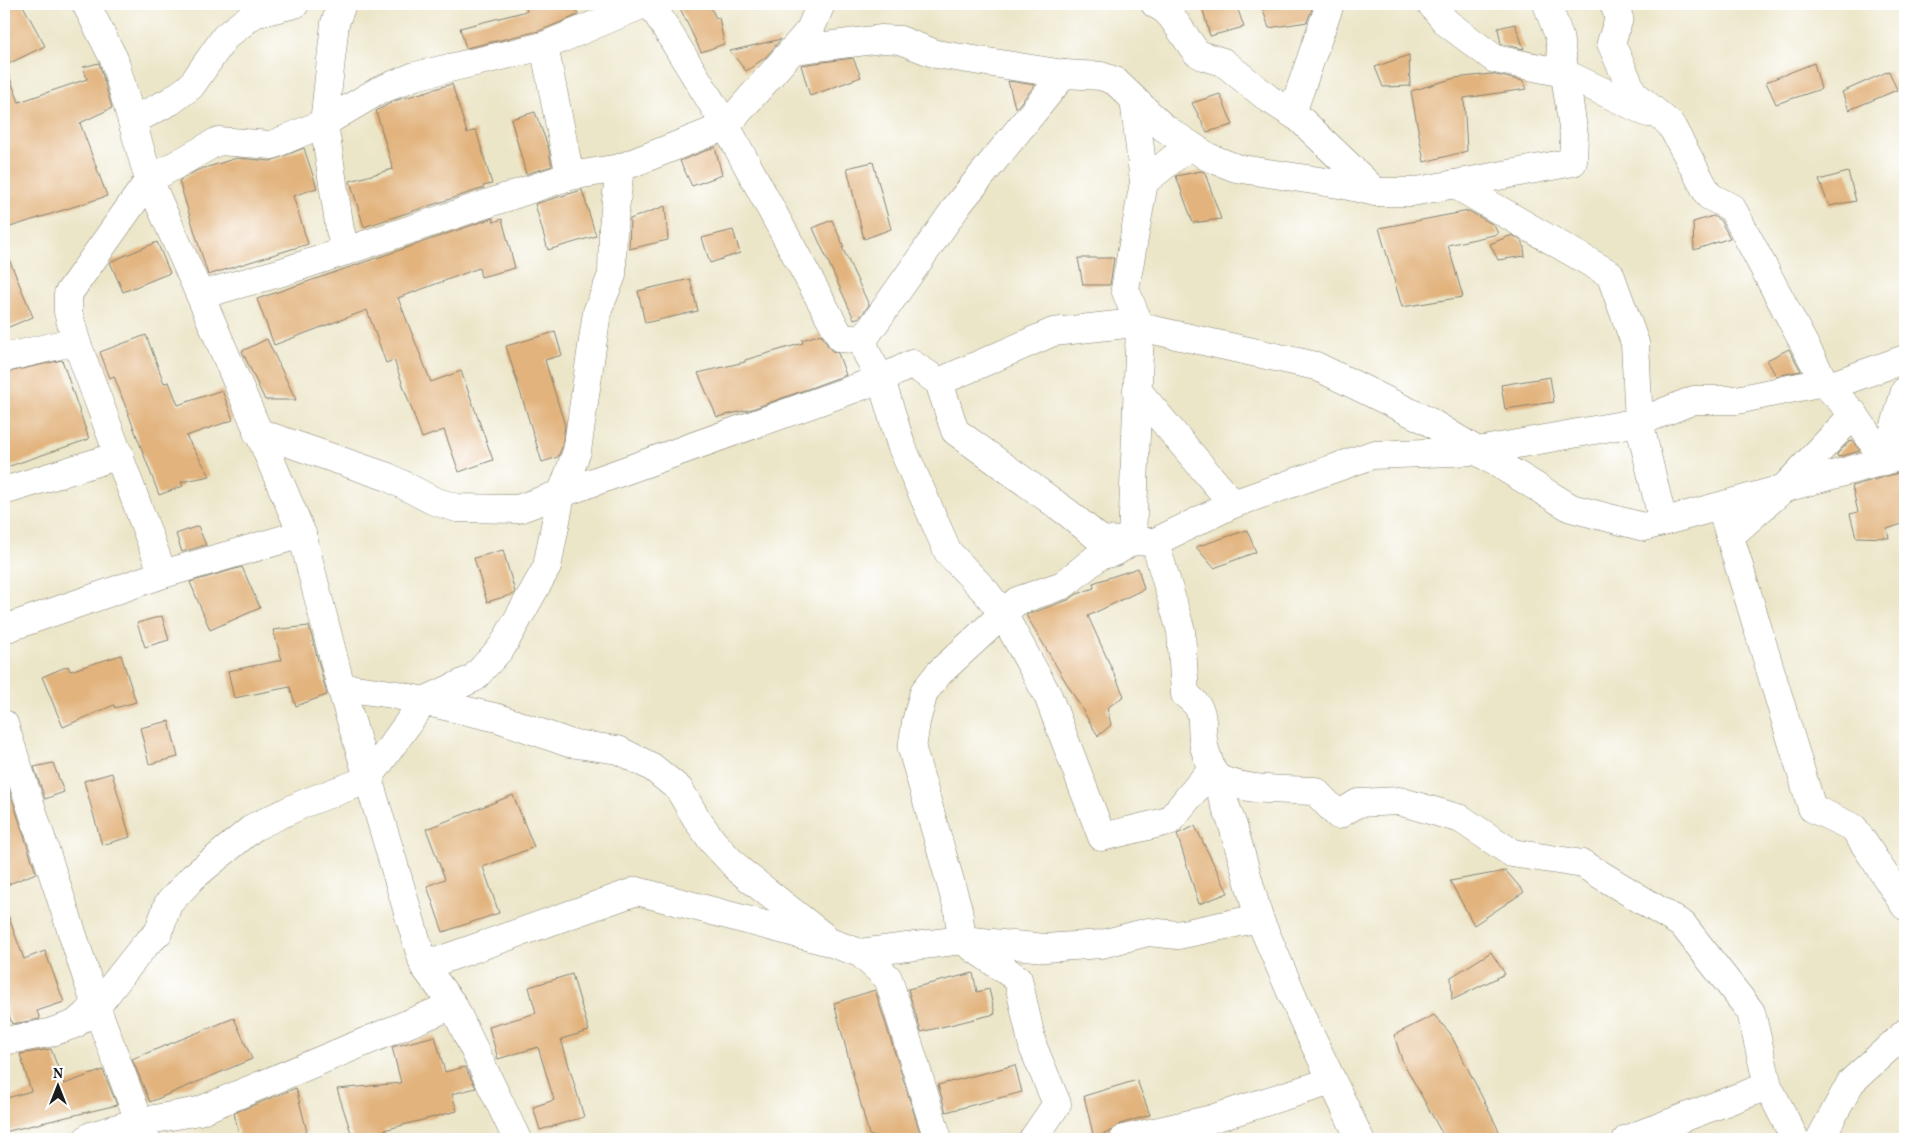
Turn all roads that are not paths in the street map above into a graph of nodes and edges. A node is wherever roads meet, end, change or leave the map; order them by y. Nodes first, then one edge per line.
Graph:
1 (86, 4) edge
2 (296, 4) edge
3 (342, 4) edge
4 (644, 4) edge
5 (651, 4) edge
6 (821, 4) edge
7 (1155, 4) edge
8 (1330, 4) edge
9 (1431, 4) edge
10 (1547, 4) edge
11 (1614, 4) edge
12 (253, 9) edge
13 (544, 46) junction
14 (792, 50) junction
15 (1064, 74) junction
16 (1564, 74) junction
17 (1134, 99) junction
18 (1292, 113) junction
19 (132, 121) junction
20 (324, 122) junction
21 (1671, 124) junction
22 (726, 126) junction
23 (1190, 145) junction
24 (620, 168) junction
25 (570, 176) junction
26 (149, 180) junction
27 (1144, 182) junction
28 (1454, 184) junction
29 (1376, 192) junction
30 (346, 251) junction
31 (200, 295) junction
32 (1140, 327) junction
33 (863, 340) junction
34 (76, 341) junction
35 (4, 358) edge
36 (1905, 359) edge
37 (881, 380) junction
38 (939, 382) junction
39 (1827, 387) junction
40 (1137, 390) junction
41 (1905, 391) edge
42 (1854, 414) junction
43 (1639, 422) junction
44 (257, 432) junction
45 (1478, 452) junction
46 (120, 455) junction
47 (1895, 458) edge
48 (1783, 489) junction
49 (4, 491) edge
50 (561, 495) junction
51 (1233, 504) junction
52 (1720, 506) junction
53 (1663, 522) junction
54 (302, 534) junction
55 (1730, 536) junction
56 (1143, 542) junction
57 (163, 574) junction
58 (1003, 614) junction
59 (4, 629) edge
60 (341, 687) junction
61 (424, 701) junction
62 (4, 724) edge
63 (1212, 769) junction
64 (367, 780) junction
65 (1905, 906) edge
66 (1259, 918) junction
67 (962, 940) junction
68 (829, 942) junction
69 (860, 953) junction
70 (424, 966) junction
71 (453, 1005) junction
72 (96, 1006) junction
73 (1905, 1033) edge
74 (4, 1041) edge
75 (1332, 1081) junction
76 (1768, 1086) junction
77 (142, 1130) edge
78 (87, 1139) edge
79 (517, 1139) edge
80 (938, 1139) edge
81 (1033, 1139) edge
82 (1124, 1139) edge
83 (1360, 1139) edge
84 (1627, 1139) edge
85 (1795, 1139) edge
86 (1820, 1139) edge

1 - 19 street
2 - 12 street
3 - 20 street
4 - 13 street
5 - 22 street
6 - 14 street
7 - 18 street
8 - 18 street
9 - 16 street
10 - 16 street
11 - 21 street
12 - 19 street
13 - 20 street
13 - 25 street
14 - 15 street
14 - 22 street
15 - 17 street
15 - 33 street
16 - 21 street
16 - 28 street
17 - 23 street
17 - 27 street
18 - 29 street
19 - 26 street
20 - 26 street
20 - 30 street
21 - 39 street
22 - 24 street
22 - 33 street
23 - 27 street
23 - 29 street
24 - 25 street
24 - 50 street
25 - 30 street
26 - 31 street
26 - 34 street
27 - 32 street
28 - 29 street
28 - 43 street
30 - 31 street
31 - 44 street
32 - 38 street
32 - 40 street
32 - 45 street
33 - 37 street
34 - 35 street
34 - 46 street
36 - 39 street
37 - 38 street
37 - 50 street
37 - 58 street
38 - 56 street
39 - 42 street
39 - 43 street
40 - 51 street
40 - 56 street
41 - 47 street
42 - 47 street
42 - 48 street
43 - 45 street
43 - 53 street
44 - 50 street
44 - 54 street
45 - 51 street
45 - 53 street
46 - 49 street
46 - 57 street
47 - 48 street
48 - 52 street
48 - 55 street
50 - 61 street
51 - 56 street
52 - 53 street
52 - 55 street
54 - 57 street
54 - 60 street
55 - 65 street
56 - 58 street
56 - 63 street
57 - 59 street
58 - 63 street
58 - 67 street
60 - 61 street
60 - 64 street
61 - 64 street
61 - 68 street
62 - 72 street
63 - 66 street
63 - 76 street
64 - 70 street
64 - 72 street
66 - 67 street
66 - 75 street
67 - 69 street
67 - 81 street
68 - 69 street
68 - 70 street
69 - 80 street
70 - 71 street
71 - 77 street
71 - 79 street
72 - 74 street
72 - 77 street
73 - 86 street
75 - 82 street
75 - 83 street
76 - 84 street
76 - 85 street
77 - 78 street

